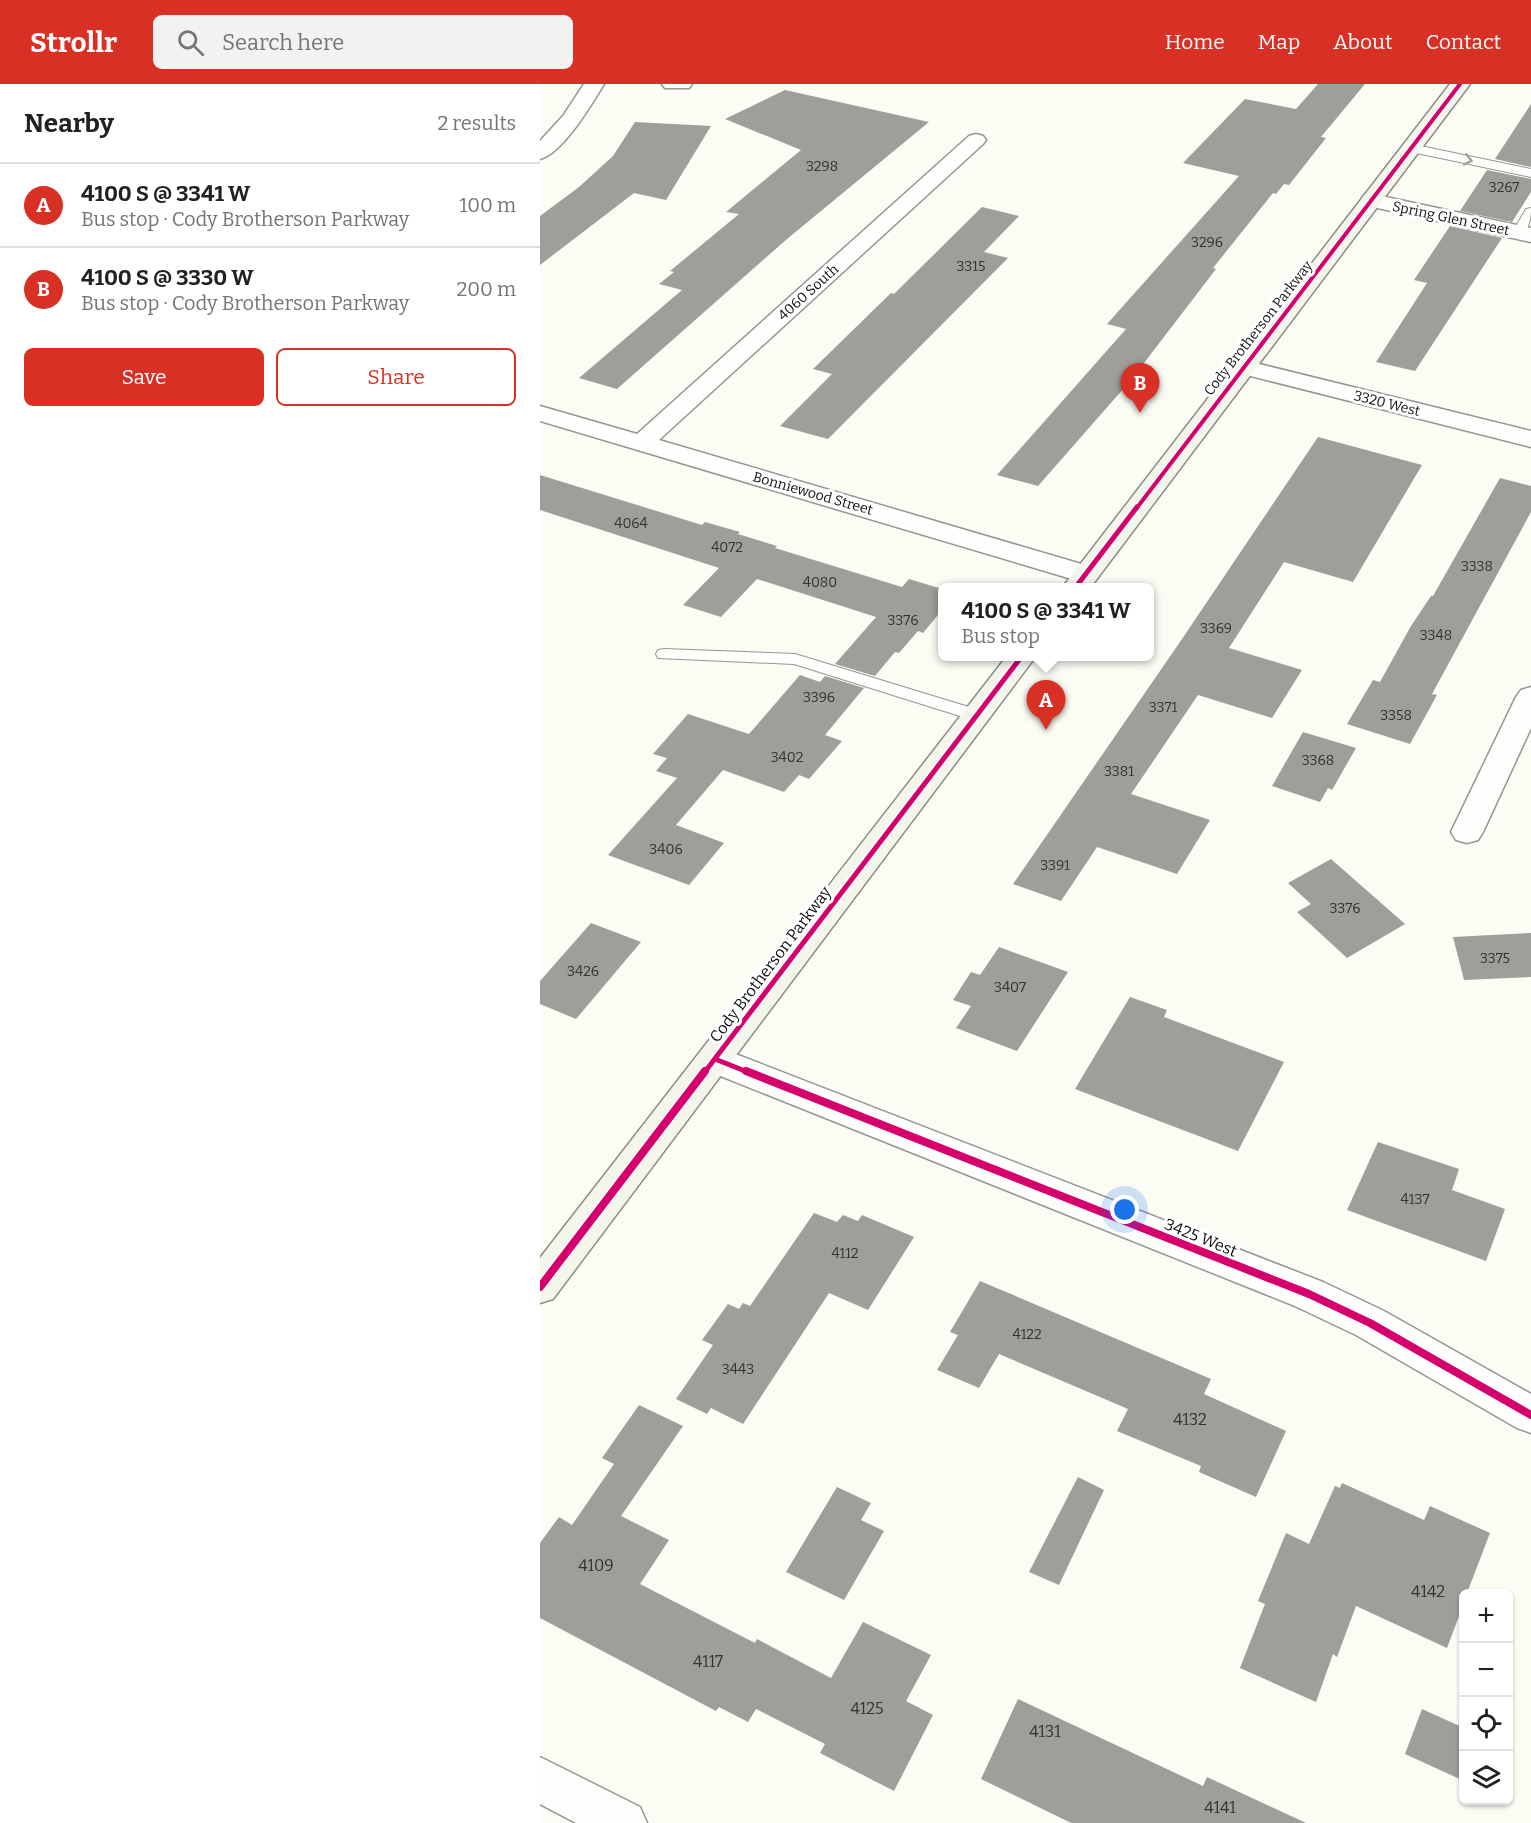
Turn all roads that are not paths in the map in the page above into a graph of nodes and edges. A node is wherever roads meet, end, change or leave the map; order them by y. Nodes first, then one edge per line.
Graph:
1 (594, 84) edge
2 (672, 84) edge
3 (682, 84) edge
4 (1460, 84) edge
5 (976, 141) dead end
6 (1411, 148) junction
7 (540, 153) edge
8 (1531, 173) edge
9 (1372, 200) junction
10 (1531, 212) edge
11 (1524, 234) edge
12 (1244, 367) junction
13 (540, 413) edge
14 (1531, 439) edge
15 (641, 443) junction
16 (1080, 581) edge
17 (664, 654) dead end
18 (1019, 661) edge
19 (1531, 697) edge
20 (976, 715) junction
21 (1467, 832) dead end
22 (715, 1059) junction
23 (540, 1287) edge
24 (1531, 1415) edge
25 (540, 1780) edge
26 (624, 1823) edge

1 - 7 street
2 - 3 street
4 - 6 main road, Cody Brotherson Parkway
5 - 15 street, 4060 South
6 -> 8 lane
6 - 9 main road, Cody Brotherson Parkway
9 - 11 street, Spring Glen Street
9 - 12 main road, Cody Brotherson Parkway
10 - 11 lane
12 - 14 street, 3320 West
12 - 16 main road, Cody Brotherson Parkway
13 - 15 street, Bonniewood Street
15 - 16 street, Bonniewood Street
17 - 20 lane
18 - 20 main road, Cody Brotherson Parkway
19 - 21 street
20 - 22 main road, Cody Brotherson Parkway
22 - 23 main road, Cody Brotherson Parkway
22 - 24 street, 3425 West
25 - 26 street

